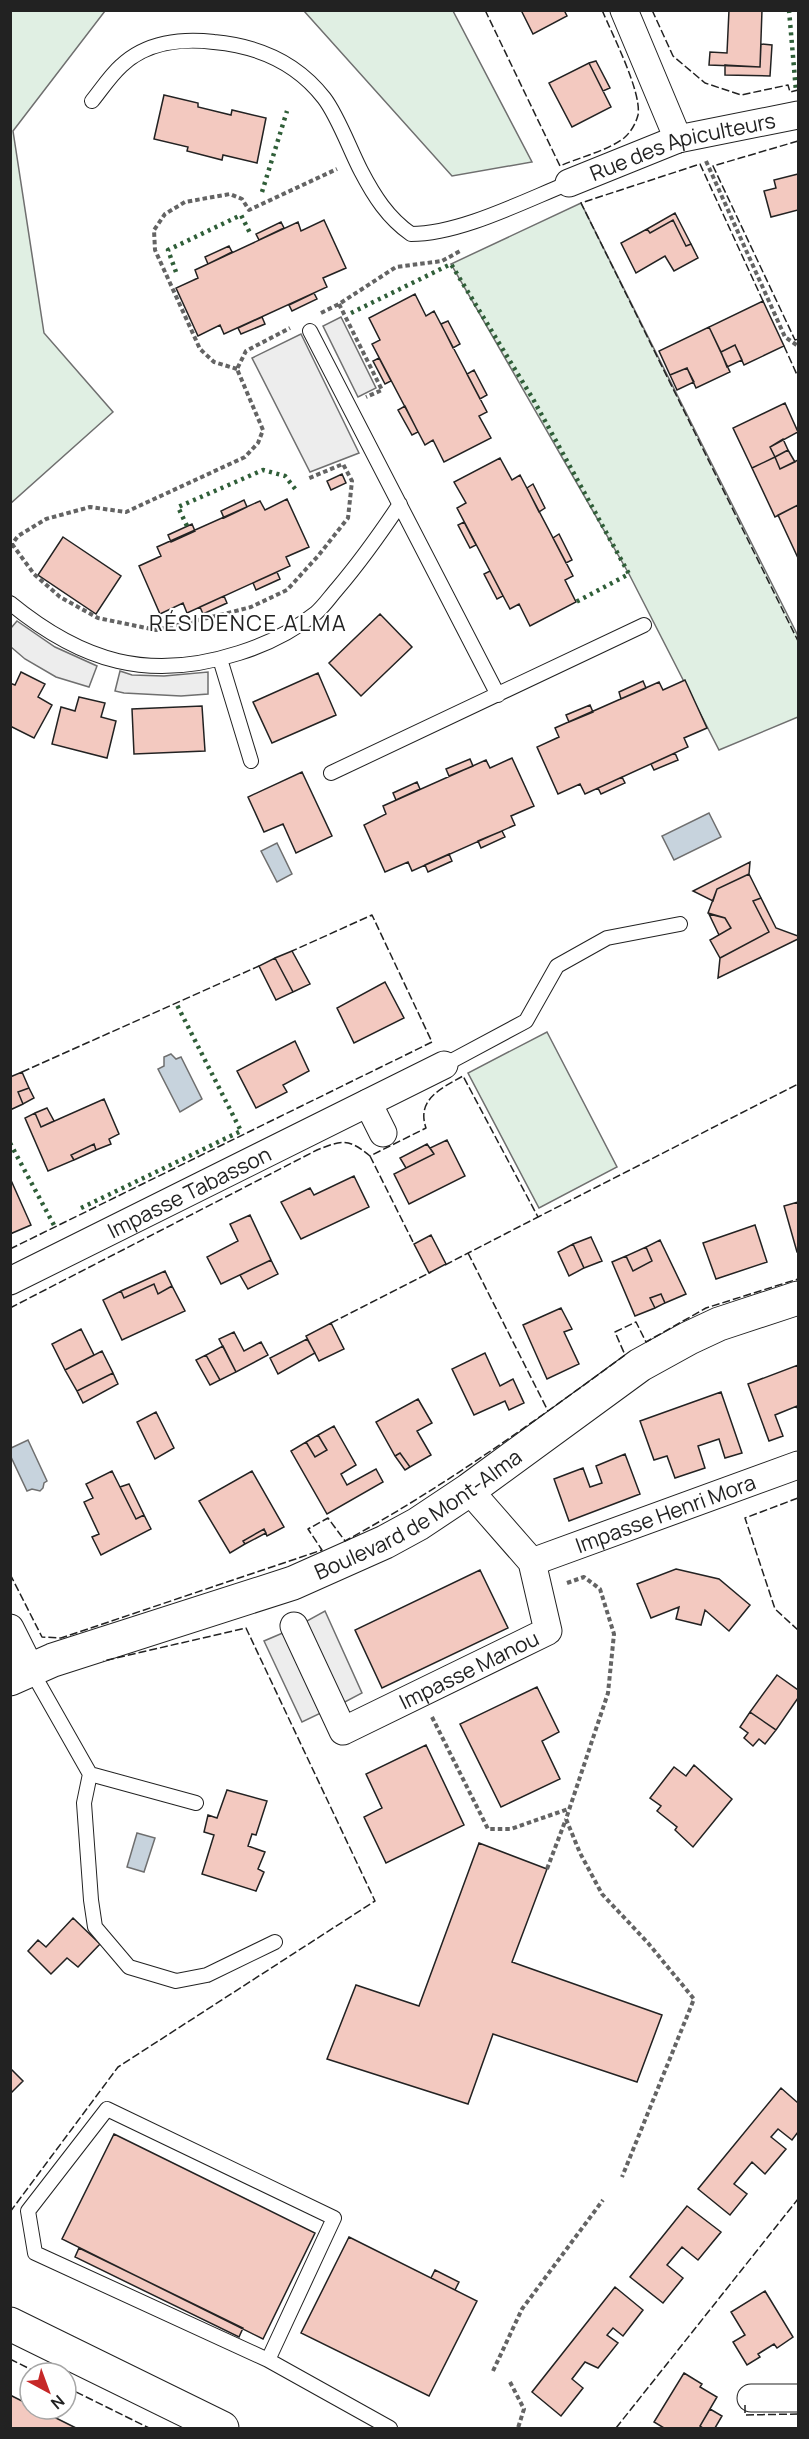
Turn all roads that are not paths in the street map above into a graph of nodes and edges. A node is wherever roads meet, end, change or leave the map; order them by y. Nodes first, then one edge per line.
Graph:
1 (624, 10) edge
2 (92, 101) dead end
3 (798, 114) edge
4 (686, 137) junction
5 (570, 183) joint
6 (310, 331) dead end
7 (400, 504) junction
8 (10, 603) edge
9 (644, 625) dead end
10 (220, 659) junction
11 (498, 695) junction
12 (251, 761) dead end
13 (331, 773) dead end
14 (680, 924) dead end
15 (444, 1065) joint
16 (368, 1103) junction
17 (383, 1133) dead end
18 (10, 1281) edge
19 (798, 1298) edge
20 (798, 1465) edge
21 (469, 1490) junction
22 (532, 1562) junction
23 (294, 1626) dead end
24 (10, 1628) edge
25 (21, 1674) edge
26 (90, 1774) junction
27 (196, 1803) dead end
28 (275, 1942) dead end
29 (10, 2324) edge
30 (268, 2360) junction
31 (752, 2398) dead end
32 (798, 2398) edge
33 (222, 2428) edge
34 (390, 2428) edge

1 - 4 street
2 - 5 lane
3 - 4 street, Rue des Apiculteurs
4 - 5 street, Rue des Apiculteurs
6 - 7 lane
7 - 10 lane
7 - 11 lane
8 - 10 lane
9 - 11 lane
10 - 12 lane
11 - 13 lane
14 - 15 lane
15 - 16 street, Impasse Tabasson
16 - 17 street
16 - 18 street, Impasse Tabasson
19 - 21 street, Boulevard de Mont-Alma
20 - 22 street, Impasse Henri Mora
21 - 22 street, Impasse Manou
21 - 25 street, Boulevard de Mont-Alma
22 - 23 street, Impasse Manou
24 - 25 street
25 - 26 lane
26 - 27 lane
26 - 28 lane
29 - 33 street
30 - 30 lane
30 - 34 lane
31 - 32 street

